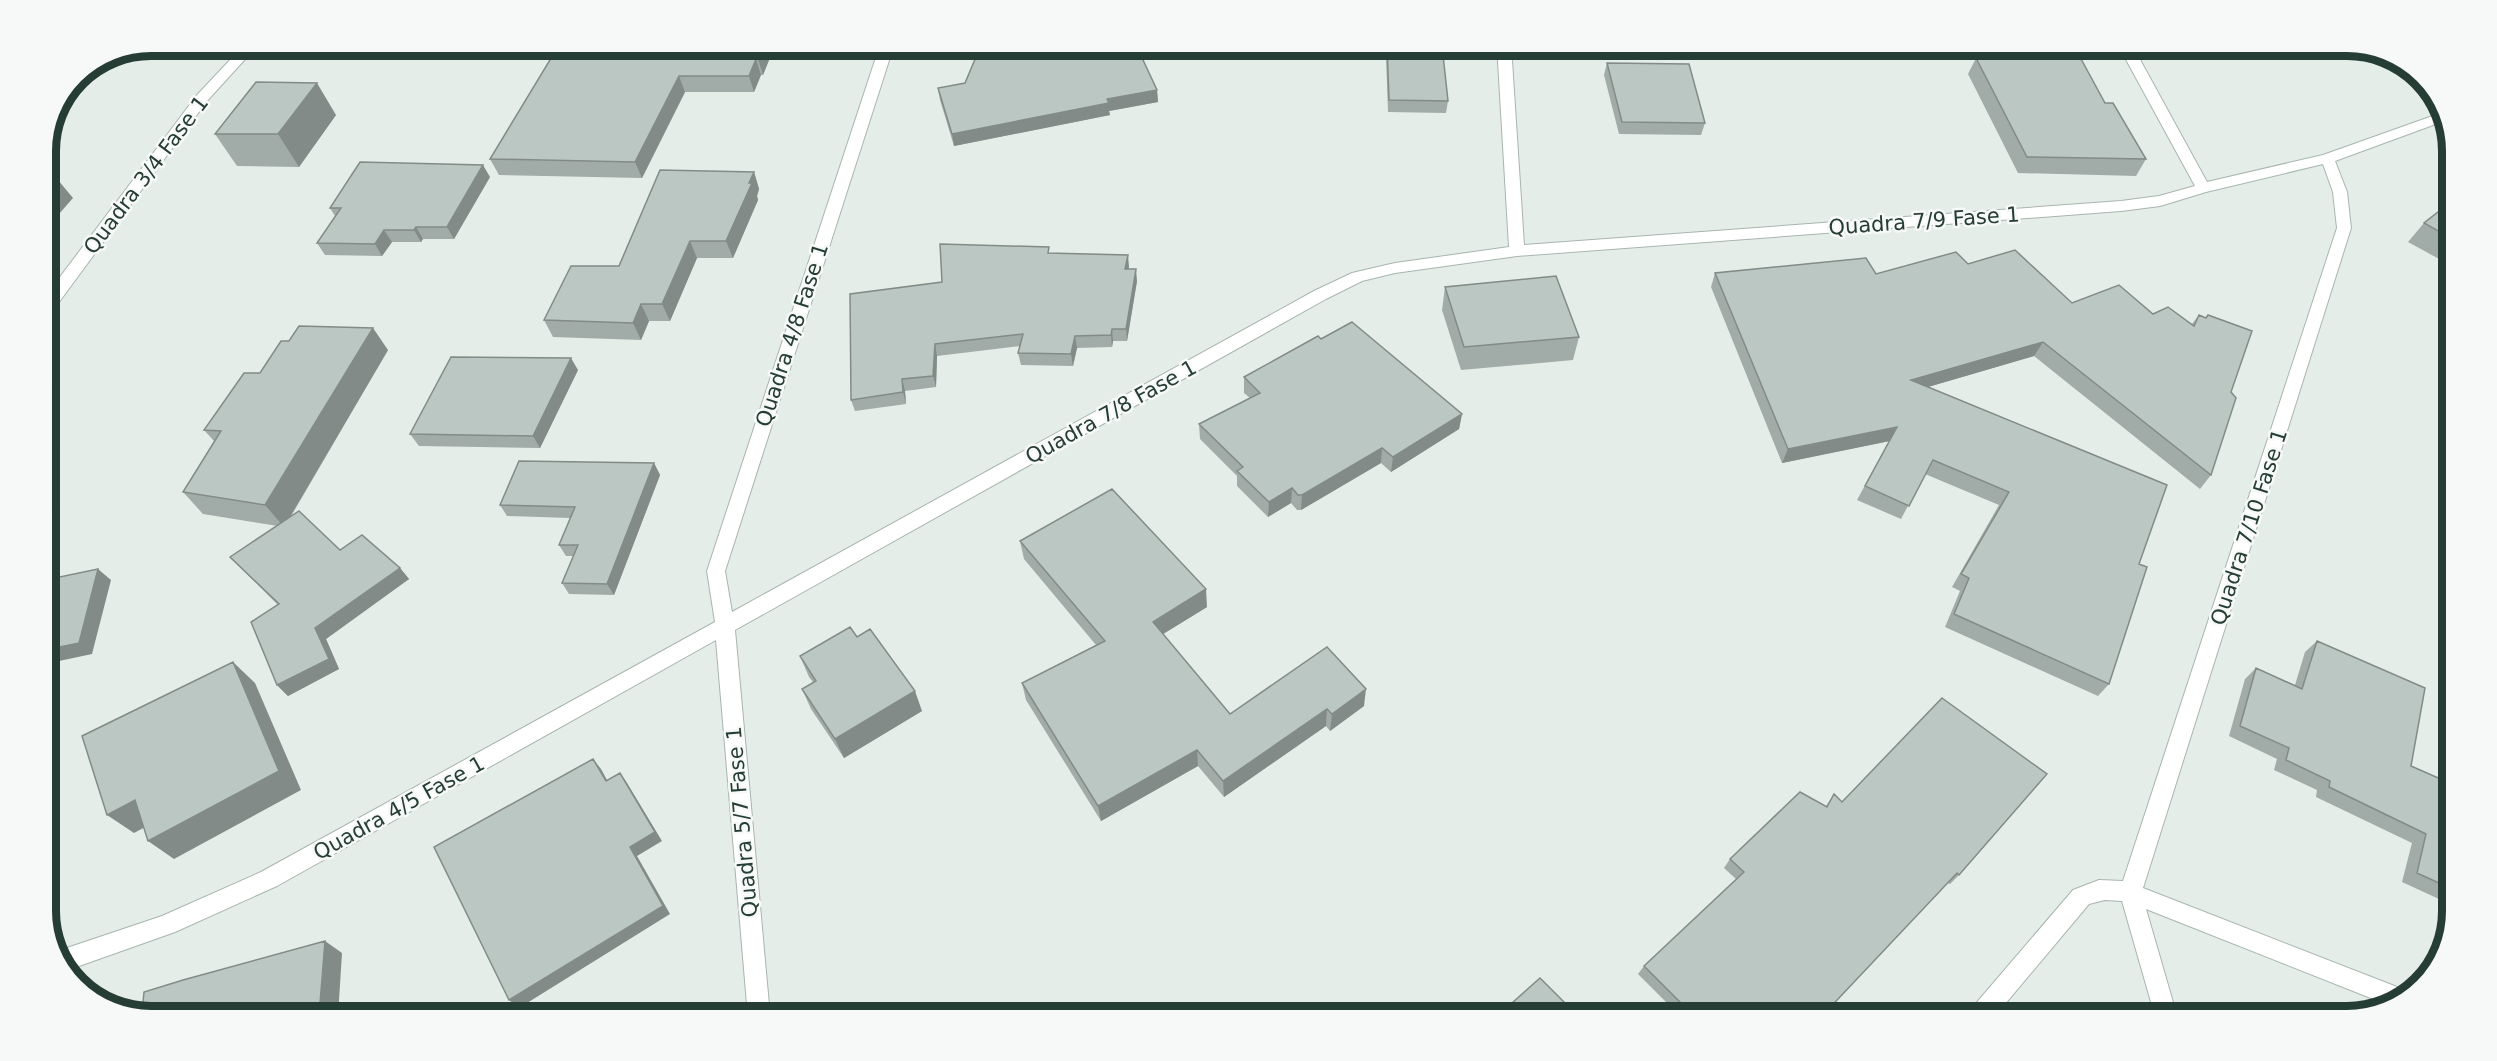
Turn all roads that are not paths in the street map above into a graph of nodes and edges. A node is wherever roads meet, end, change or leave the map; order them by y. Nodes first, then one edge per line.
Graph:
1 (241, 56) edge
2 (883, 56) edge
3 (1505, 56) edge
4 (2131, 56) edge
5 (2436, 120) edge
6 (2327, 159) junction
7 (2203, 188) junction
8 (1517, 251) junction
9 (56, 294) edge
10 (725, 628) junction
11 (2130, 893) junction
12 (69, 959) edge
13 (2391, 995) edge
14 (758, 1006) edge
15 (1988, 1006) edge
16 (2163, 1006) edge

1 - 9 street, Quadra 3/4 Fase 1
2 - 10 street, Quadra 4/8 Fase 1
3 - 8 street
4 - 7 street
5 - 6 street, Quadra 7/9 Fase 1
6 - 7 street, Quadra 7/9 Fase 1
6 - 11 street, Quadra 7/10 Fase 1
7 - 8 street, Quadra 7/9 Fase 1
8 - 10 street, Quadra 7/8 Fase 1
10 - 12 street, Quadra 4/5 Fase 1
10 - 14 street, Quadra 5/7 Fase 1
11 - 13 street
11 - 15 street
11 - 16 street

